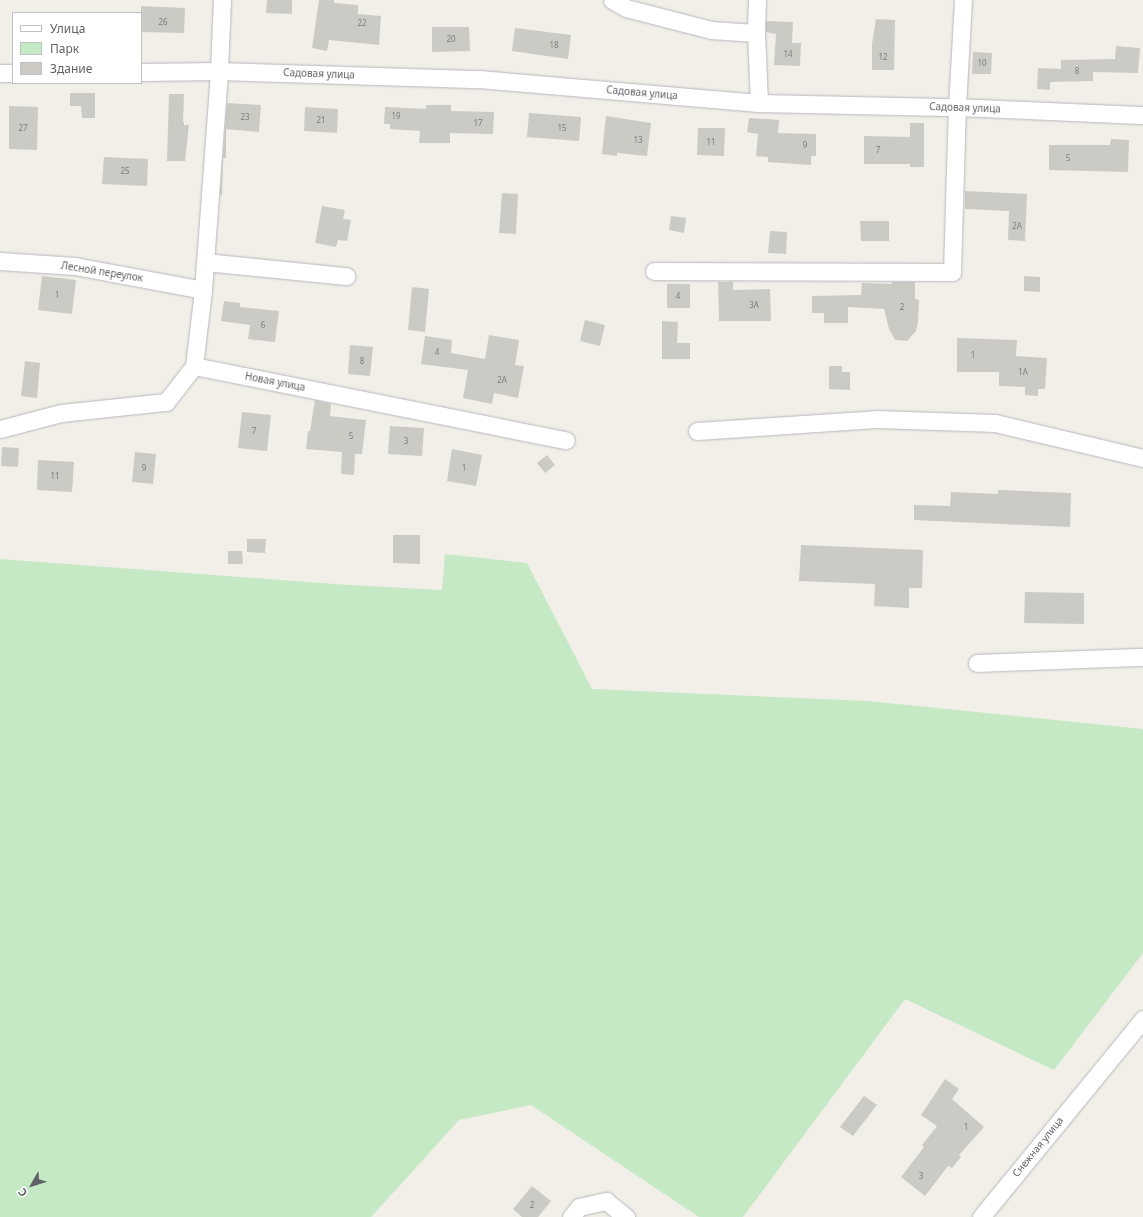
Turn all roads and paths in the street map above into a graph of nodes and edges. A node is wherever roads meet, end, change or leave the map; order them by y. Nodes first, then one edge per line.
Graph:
1 (222, 0) edge
2 (612, 0) edge
3 (757, 0) edge
4 (963, 0) edge
5 (756, 33) junction
6 (219, 71) junction
7 (142, 72) edge
8 (0, 73) edge
9 (12, 73) edge
10 (759, 103) junction
11 (957, 107) junction
12 (1143, 115) edge
13 (0, 261) edge
14 (205, 262) junction
15 (654, 271) dead end
16 (346, 276) dead end
17 (203, 290) junction
18 (194, 366) junction
19 (0, 430) edge
20 (697, 431) dead end
21 (566, 440) dead end
22 (1143, 458) edge
23 (1143, 657) edge
24 (977, 663) dead end
25 (1143, 1019) edge
26 (575, 1212) edge
27 (626, 1217) edge
28 (981, 1217) edge

1 - 6 street
2 - 5 street
3 - 5 street
4 - 11 street
5 - 10 street
6 - 7 street, Садовая улица
6 - 10 street, Садовая улица
6 - 14 street
8 - 9 street
10 - 11 street, Садовая улица
11 - 12 street, Садовая улица
11 - 15 street
13 - 17 street, Лесной переулок
14 - 16 street
14 - 17 street
17 - 18 street
18 - 19 street
18 - 21 street, Новая улица
20 - 22 street
23 - 24 street
25 - 28 street, Снежная улица
26 - 27 street

